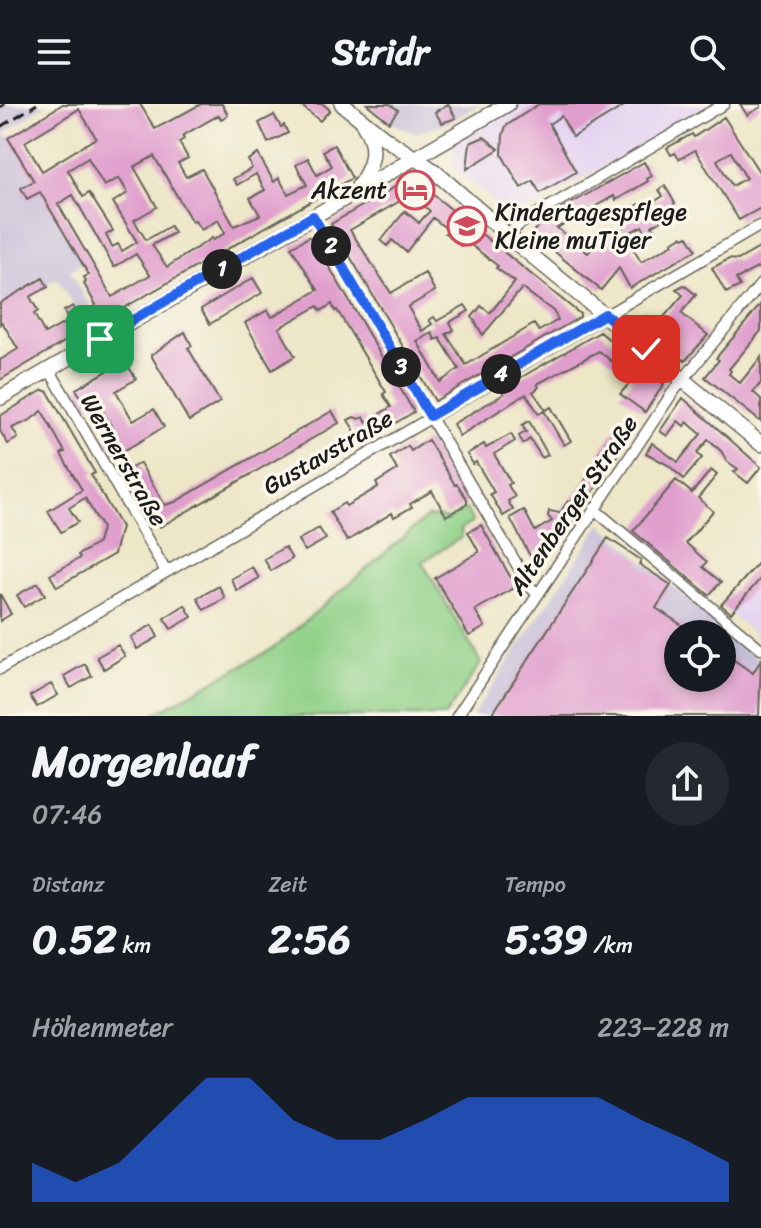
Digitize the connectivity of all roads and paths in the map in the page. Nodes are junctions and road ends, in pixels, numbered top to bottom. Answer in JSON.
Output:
{"nodes":[{"id":1,"x":342,"y":104,"type":"edge"},
{"id":2,"x":508,"y":104,"type":"edge"},
{"id":3,"x":724,"y":104,"type":"edge"},
{"id":4,"x":356,"y":116,"type":"junction"},
{"id":5,"x":413,"y":158,"type":"junction"},
{"id":6,"x":352,"y":193,"type":"junction"},
{"id":7,"x":313,"y":216,"type":"junction"},
{"id":8,"x":761,"y":225,"type":"edge"},
{"id":9,"x":508,"y":234,"type":"junction"},
{"id":10,"x":761,"y":284,"type":"edge"},
{"id":11,"x":605,"y":314,"type":"junction"},
{"id":12,"x":49,"y":369,"type":"junction"},
{"id":13,"x":683,"y":379,"type":"junction"},
{"id":14,"x":0,"y":398,"type":"edge"},
{"id":15,"x":430,"y":416,"type":"junction"},
{"id":16,"x":761,"y":444,"type":"edge"},
{"id":17,"x":594,"y":509,"type":"junction"},
{"id":18,"x":165,"y":570,"type":"junction"},
{"id":19,"x":538,"y":594,"type":"junction"},
{"id":20,"x":761,"y":649,"type":"edge"},
{"id":21,"x":0,"y":669,"type":"edge"},
{"id":22,"x":457,"y":716,"type":"edge"}],
"edges":[{"from":1,"to":4,"type":"main road"},
{"from":2,"to":5,"type":"main road"},
{"from":3,"to":9,"type":"street"},
{"from":4,"to":5,"type":"main road"},
{"from":4,"to":6,"type":"main road"},
{"from":5,"to":6,"type":"main road"},
{"from":5,"to":9,"type":"main road"},
{"from":6,"to":7,"type":"main road"},
{"from":7,"to":12,"type":"main road"},
{"from":7,"to":15,"type":"street"},
{"from":8,"to":11,"type":"street","name":"Gustavstraße"},
{"from":9,"to":11,"type":"main road"},
{"from":10,"to":13,"type":"street","name":"Altenberger Straße"},
{"from":11,"to":13,"type":"main road"},
{"from":11,"to":15,"type":"street","name":"Gustavstraße"},
{"from":12,"to":14,"type":"main road"},
{"from":12,"to":18,"type":"street","name":"Wernerstraße"},
{"from":13,"to":16,"type":"main road"},
{"from":13,"to":17,"type":"street","name":"Altenberger Straße"},
{"from":15,"to":18,"type":"street","name":"Gustavstraße"},
{"from":15,"to":19,"type":"street"},
{"from":17,"to":19,"type":"street","name":"Altenberger Straße"},
{"from":17,"to":20,"type":"street"},
{"from":18,"to":21,"type":"street","name":"Gustavstraße"},
{"from":19,"to":22,"type":"street","name":"Altenberger Straße"}]}
